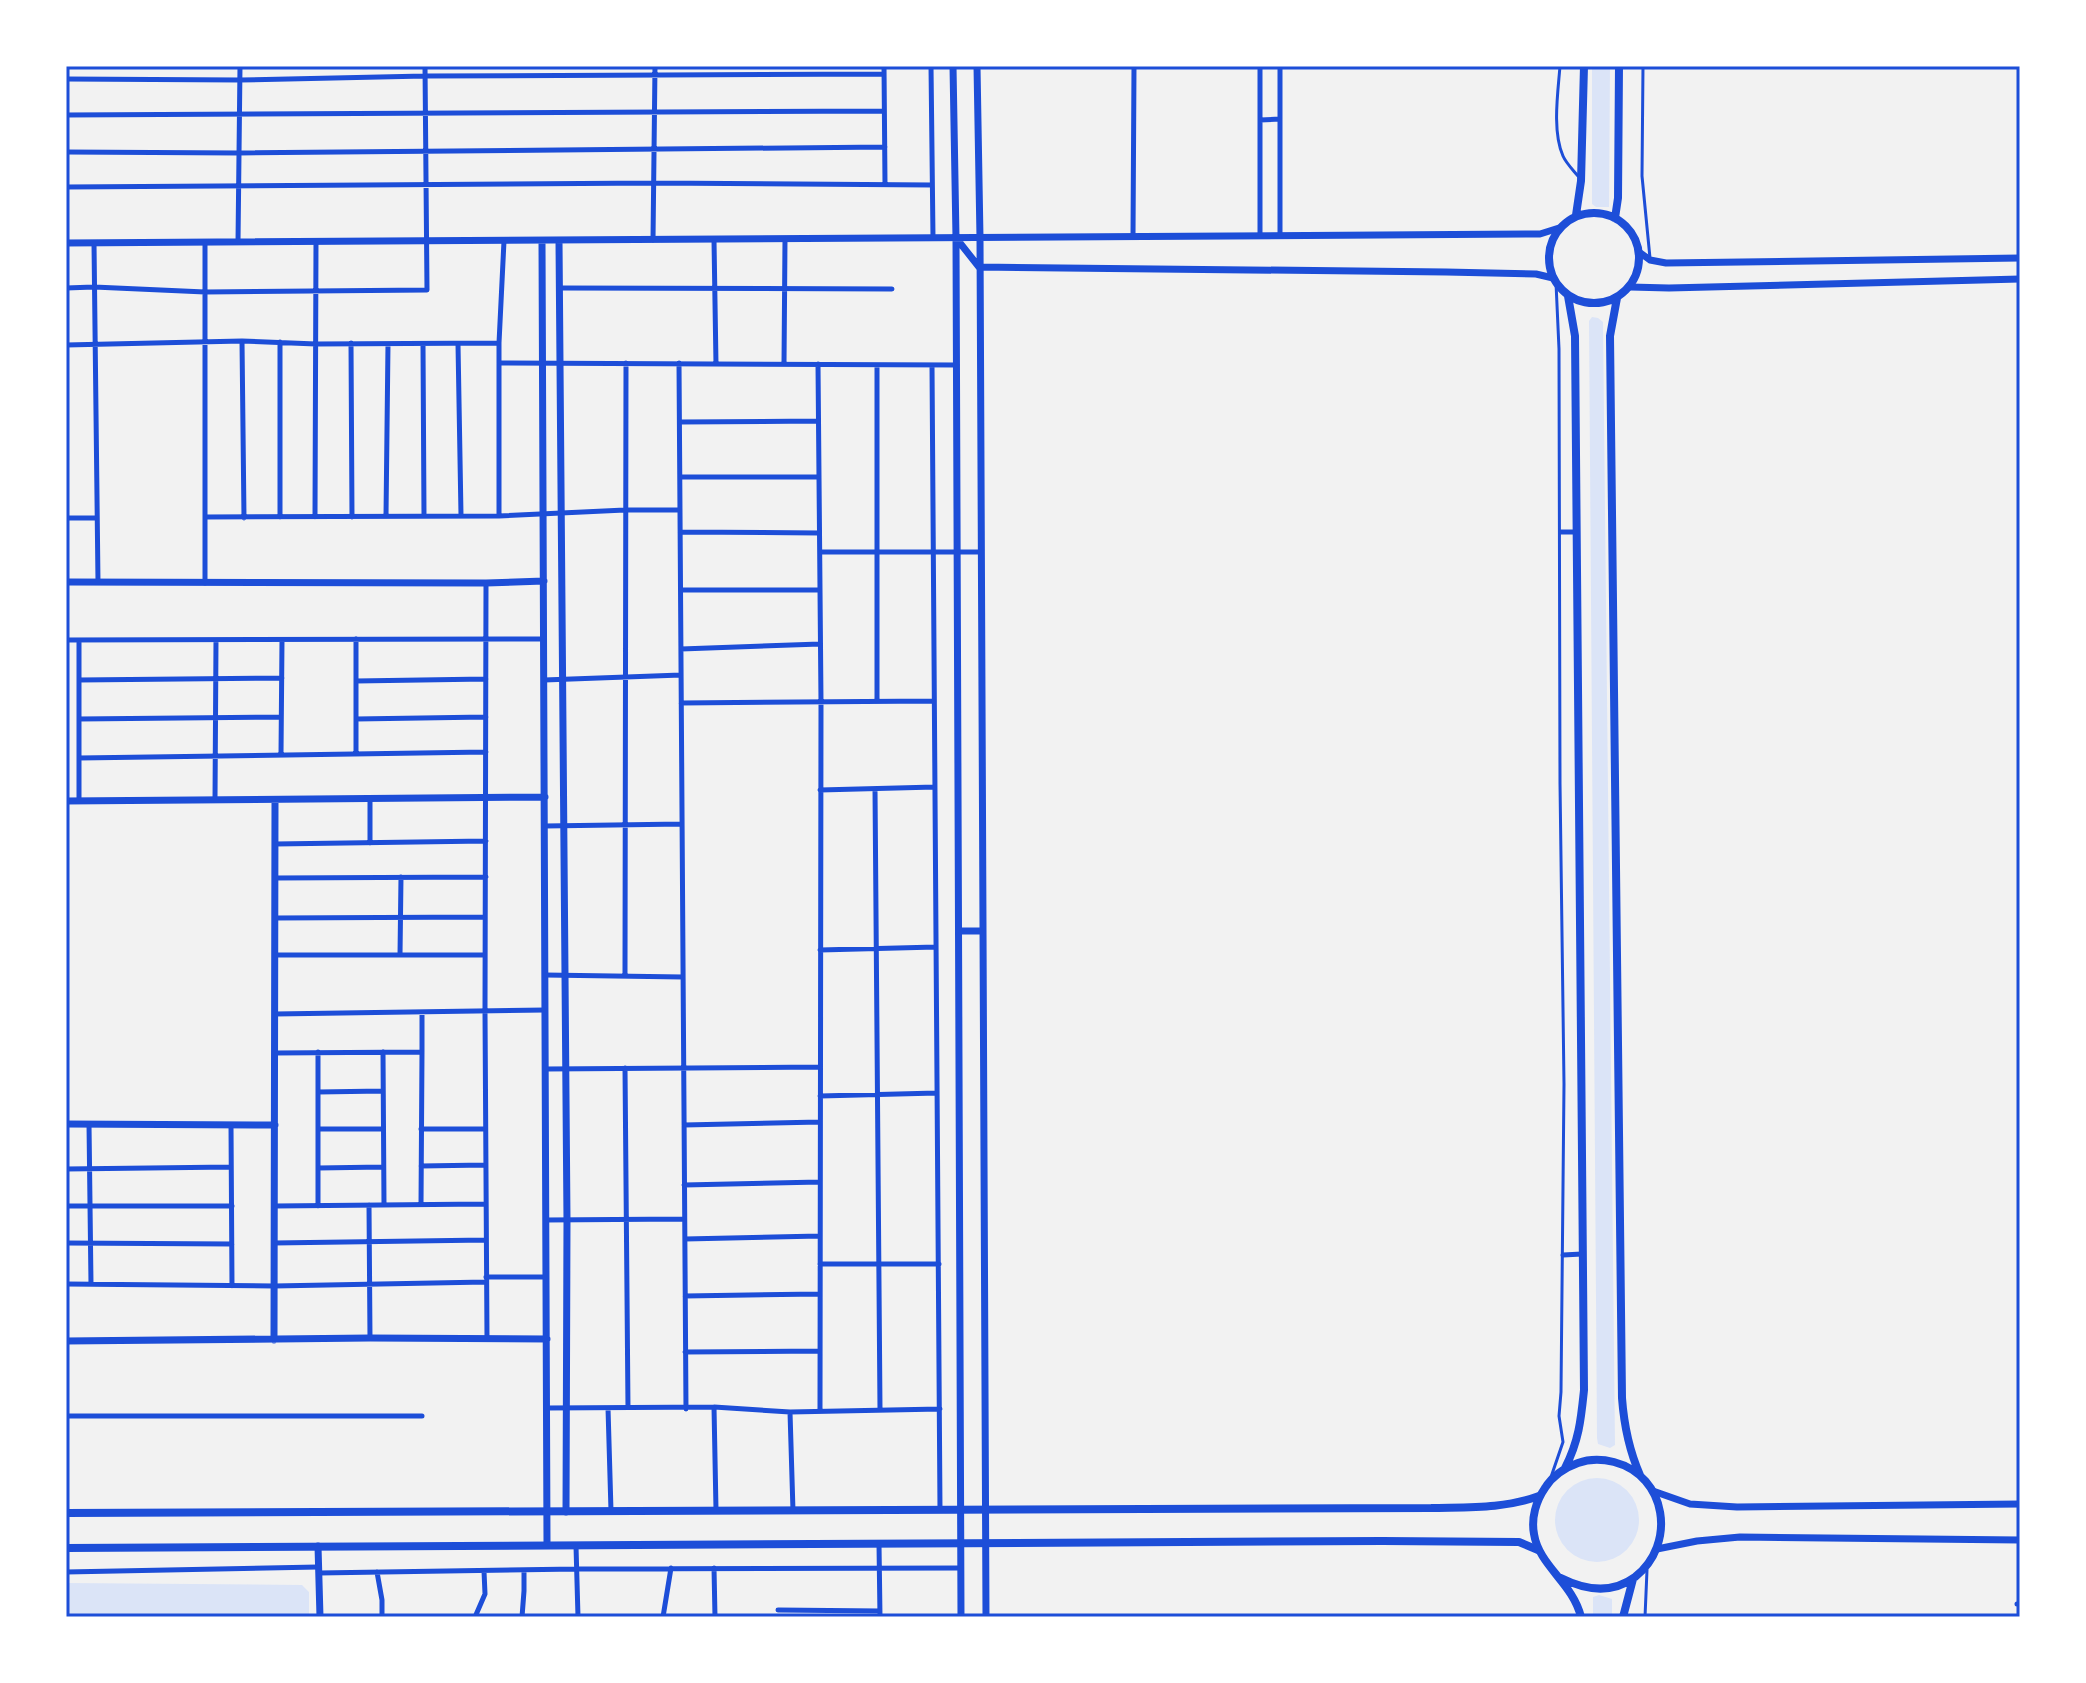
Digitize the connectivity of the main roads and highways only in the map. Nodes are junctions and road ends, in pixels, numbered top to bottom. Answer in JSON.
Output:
{"nodes":[{"id":1,"x":1584,"y":66,"type":"edge"},
{"id":2,"x":1619,"y":66,"type":"edge"},
{"id":3,"x":1576,"y":215,"type":"junction"},
{"id":4,"x":1615,"y":218,"type":"junction"},
{"id":5,"x":1568,"y":296,"type":"junction"},
{"id":6,"x":1617,"y":298,"type":"junction"},
{"id":7,"x":1565,"y":1468,"type":"junction"},
{"id":8,"x":1640,"y":1475,"type":"junction"},
{"id":9,"x":1539,"y":1496,"type":"junction"},
{"id":10,"x":66,"y":1513,"type":"edge"},
{"id":11,"x":66,"y":1548,"type":"edge"},
{"id":12,"x":1538,"y":1550,"type":"junction"},
{"id":13,"x":1561,"y":1578,"type":"junction"},
{"id":14,"x":1633,"y":1579,"type":"junction"},
{"id":15,"x":1581,"y":1617,"type":"edge"},
{"id":16,"x":1623,"y":1617,"type":"edge"}],
"edges":[{"from":1,"to":3,"type":"main road"},
{"from":2,"to":4,"type":"main road"},
{"from":3,"to":4,"type":"main road"},
{"from":3,"to":5,"type":"main road"},
{"from":4,"to":6,"type":"main road"},
{"from":5,"to":6,"type":"main road"},
{"from":5,"to":7,"type":"main road"},
{"from":6,"to":8,"type":"main road"},
{"from":7,"to":8,"type":"main road"},
{"from":7,"to":9,"type":"main road"},
{"from":8,"to":14,"type":"main road"},
{"from":9,"to":10,"type":"main road"},
{"from":9,"to":12,"type":"main road"},
{"from":11,"to":12,"type":"main road"},
{"from":12,"to":13,"type":"main road"},
{"from":13,"to":14,"type":"main road"},
{"from":13,"to":15,"type":"main road"},
{"from":14,"to":16,"type":"main road"}]}
